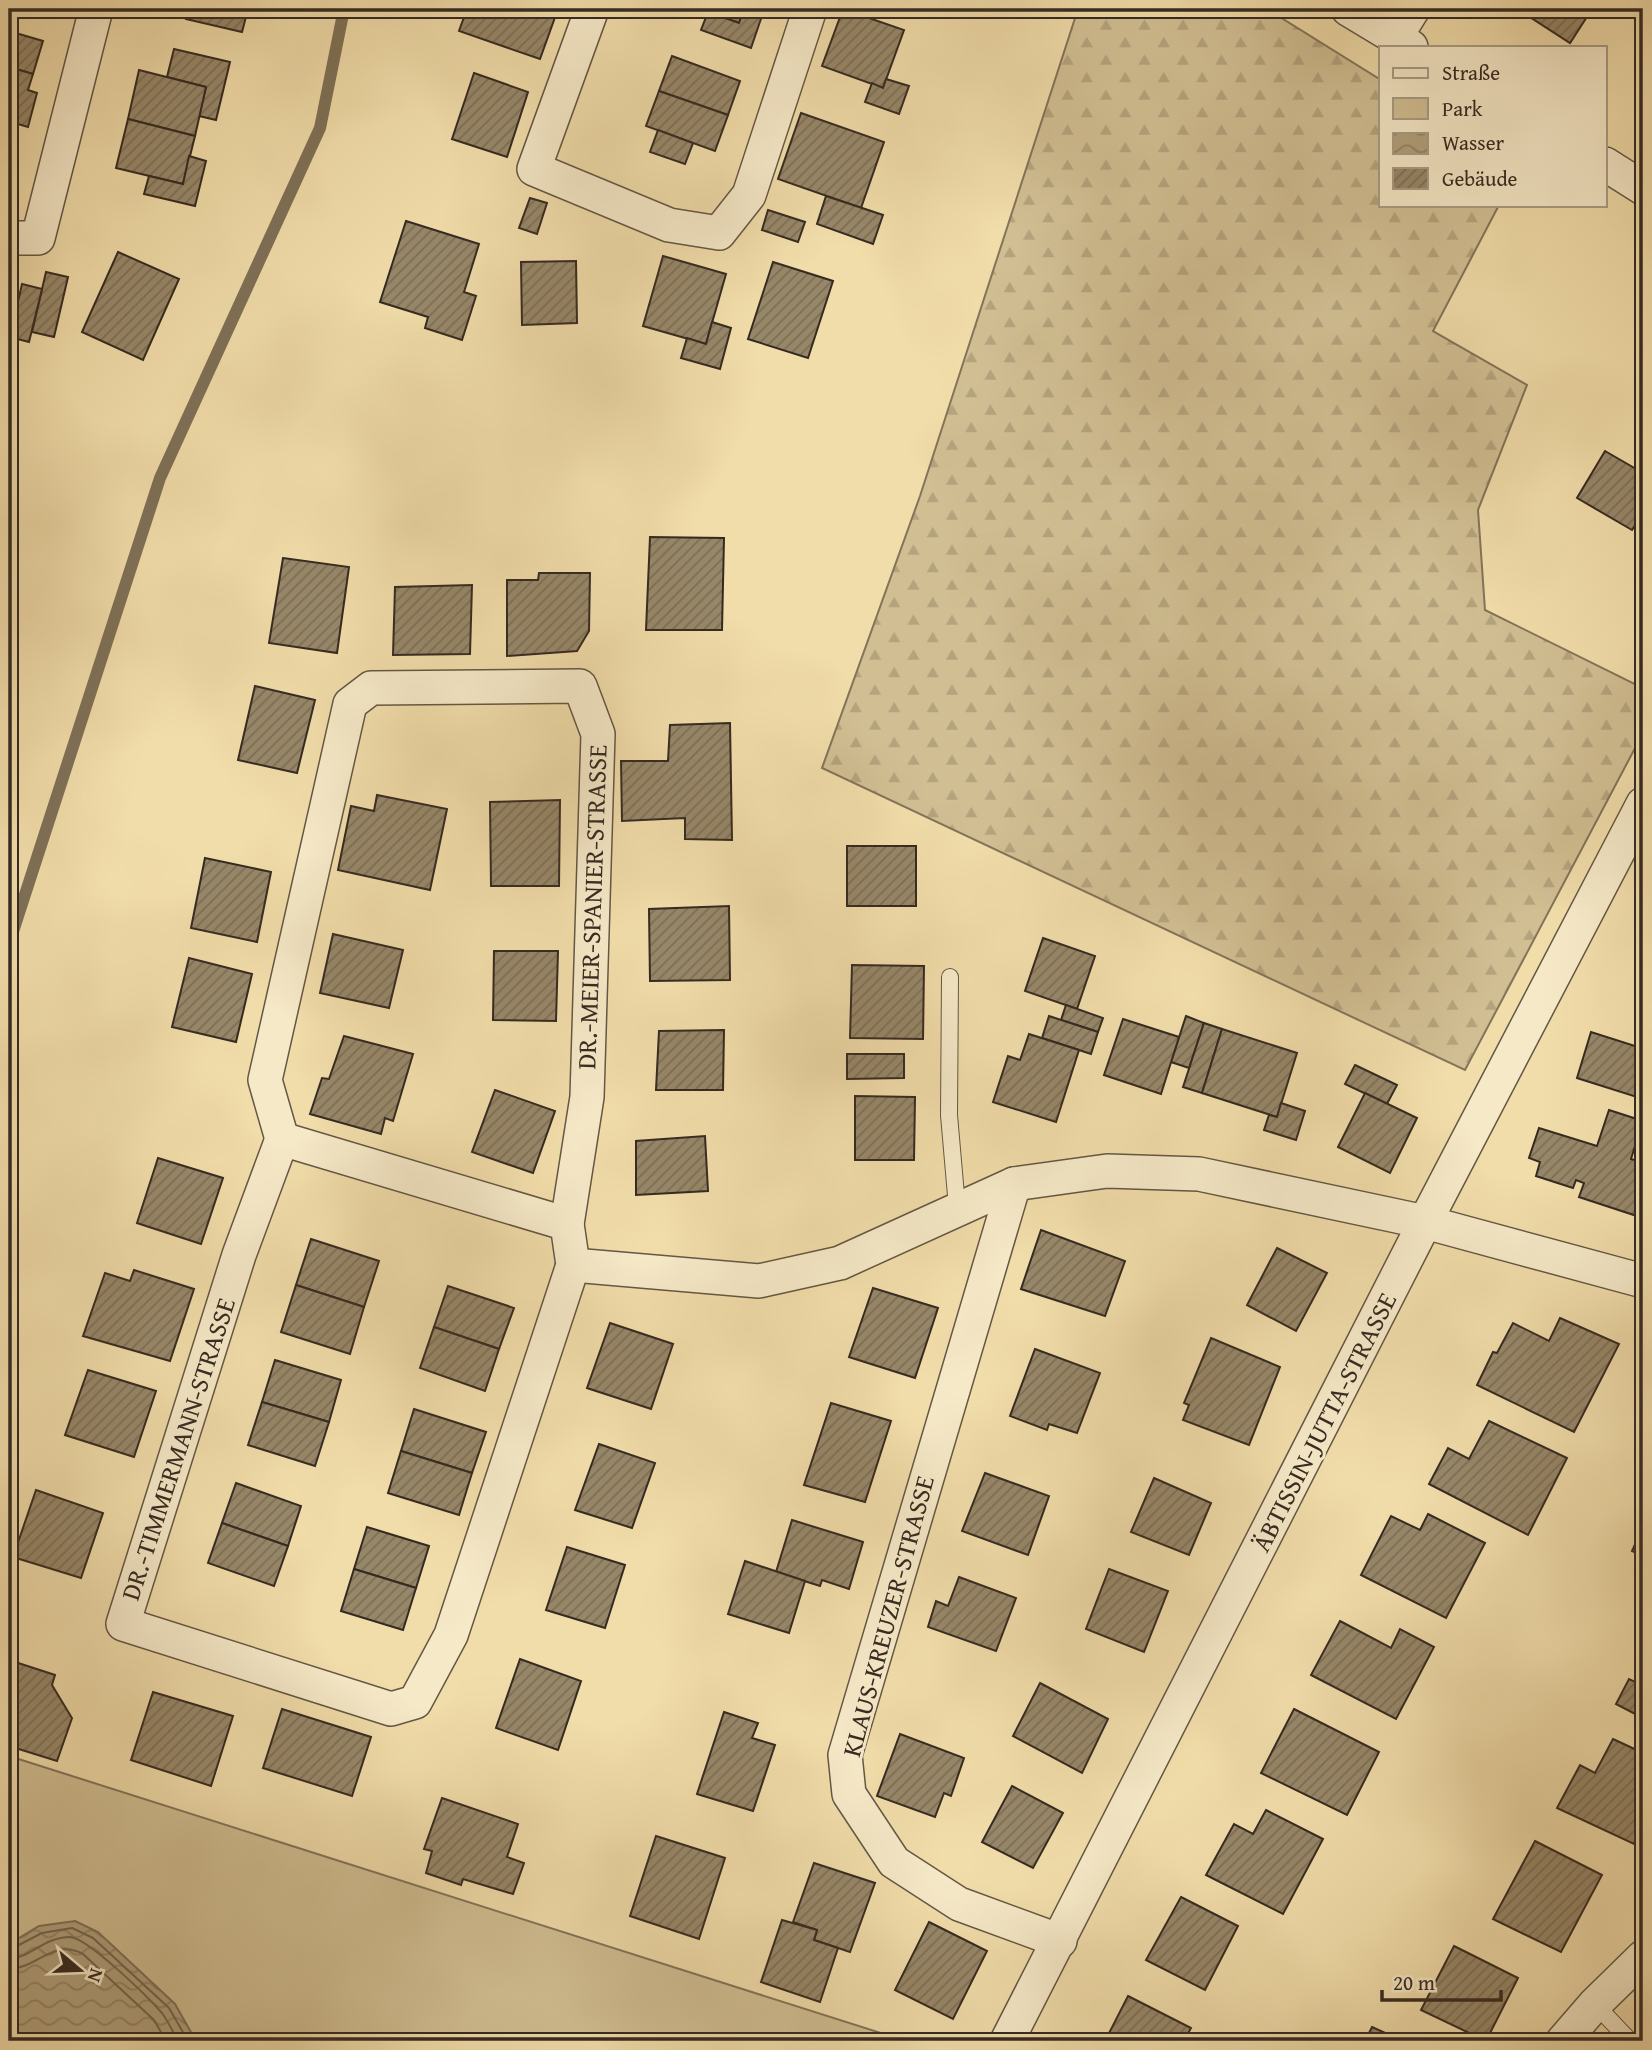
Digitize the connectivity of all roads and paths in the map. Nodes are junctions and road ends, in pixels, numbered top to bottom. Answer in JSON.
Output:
{"nodes":[{"id":1,"x":96,"y":9,"type":"edge"},
{"id":2,"x":592,"y":9,"type":"edge"},
{"id":3,"x":810,"y":9,"type":"edge"},
{"id":4,"x":1348,"y":9,"type":"edge"},
{"id":5,"x":1413,"y":9,"type":"edge"},
{"id":6,"x":1403,"y":42,"type":"edge"},
{"id":7,"x":1606,"y":165,"type":"edge"},
{"id":8,"x":1643,"y":188,"type":"edge"},
{"id":9,"x":9,"y":238,"type":"edge"},
{"id":10,"x":1643,"y":804,"type":"edge"},
{"id":11,"x":950,"y":977,"type":"dead end"},
{"id":12,"x":282,"y":1139,"type":"junction"},
{"id":13,"x":1014,"y":1184,"type":"junction"},
{"id":14,"x":957,"y":1207,"type":"junction"},
{"id":15,"x":1425,"y":1223,"type":"junction"},
{"id":16,"x":567,"y":1224,"type":"junction"},
{"id":17,"x":573,"y":1265,"type":"junction"},
{"id":18,"x":1643,"y":1281,"type":"edge"},
{"id":19,"x":1060,"y":1941,"type":"junction"},
{"id":20,"x":1643,"y":1957,"type":"edge"},
{"id":21,"x":1595,"y":2004,"type":"junction"},
{"id":22,"x":1007,"y":2041,"type":"edge"},
{"id":23,"x":1563,"y":2041,"type":"edge"},
{"id":24,"x":1630,"y":2041,"type":"edge"}],
"edges":[{"from":1,"to":9,"type":"street"},
{"from":2,"to":3,"type":"street"},
{"from":4,"to":6,"type":"street"},
{"from":5,"to":6,"type":"street"},
{"from":7,"to":8,"type":"street"},
{"from":10,"to":15,"type":"street","name":"ÄBTISSIN-JUTTA-STRASSE"},
{"from":11,"to":14,"type":"lane"},
{"from":12,"to":16,"type":"street"},
{"from":12,"to":16,"type":"street","name":"DR.-MEIER-SPANIER-STRASSE"},
{"from":12,"to":17,"type":"street","name":"DR.-TIMMERMANN-STRASSE"},
{"from":13,"to":14,"type":"street"},
{"from":13,"to":15,"type":"street"},
{"from":13,"to":19,"type":"street","name":"KLAUS-KREUZER-STRASSE"},
{"from":14,"to":17,"type":"street"},
{"from":15,"to":18,"type":"street"},
{"from":15,"to":19,"type":"street","name":"ÄBTISSIN-JUTTA-STRASSE"},
{"from":16,"to":17,"type":"street"},
{"from":19,"to":22,"type":"street","name":"ÄBTISSIN-JUTTA-STRASSE"},
{"from":20,"to":21,"type":"street"},
{"from":21,"to":23,"type":"street"},
{"from":21,"to":24,"type":"lane"}]}
